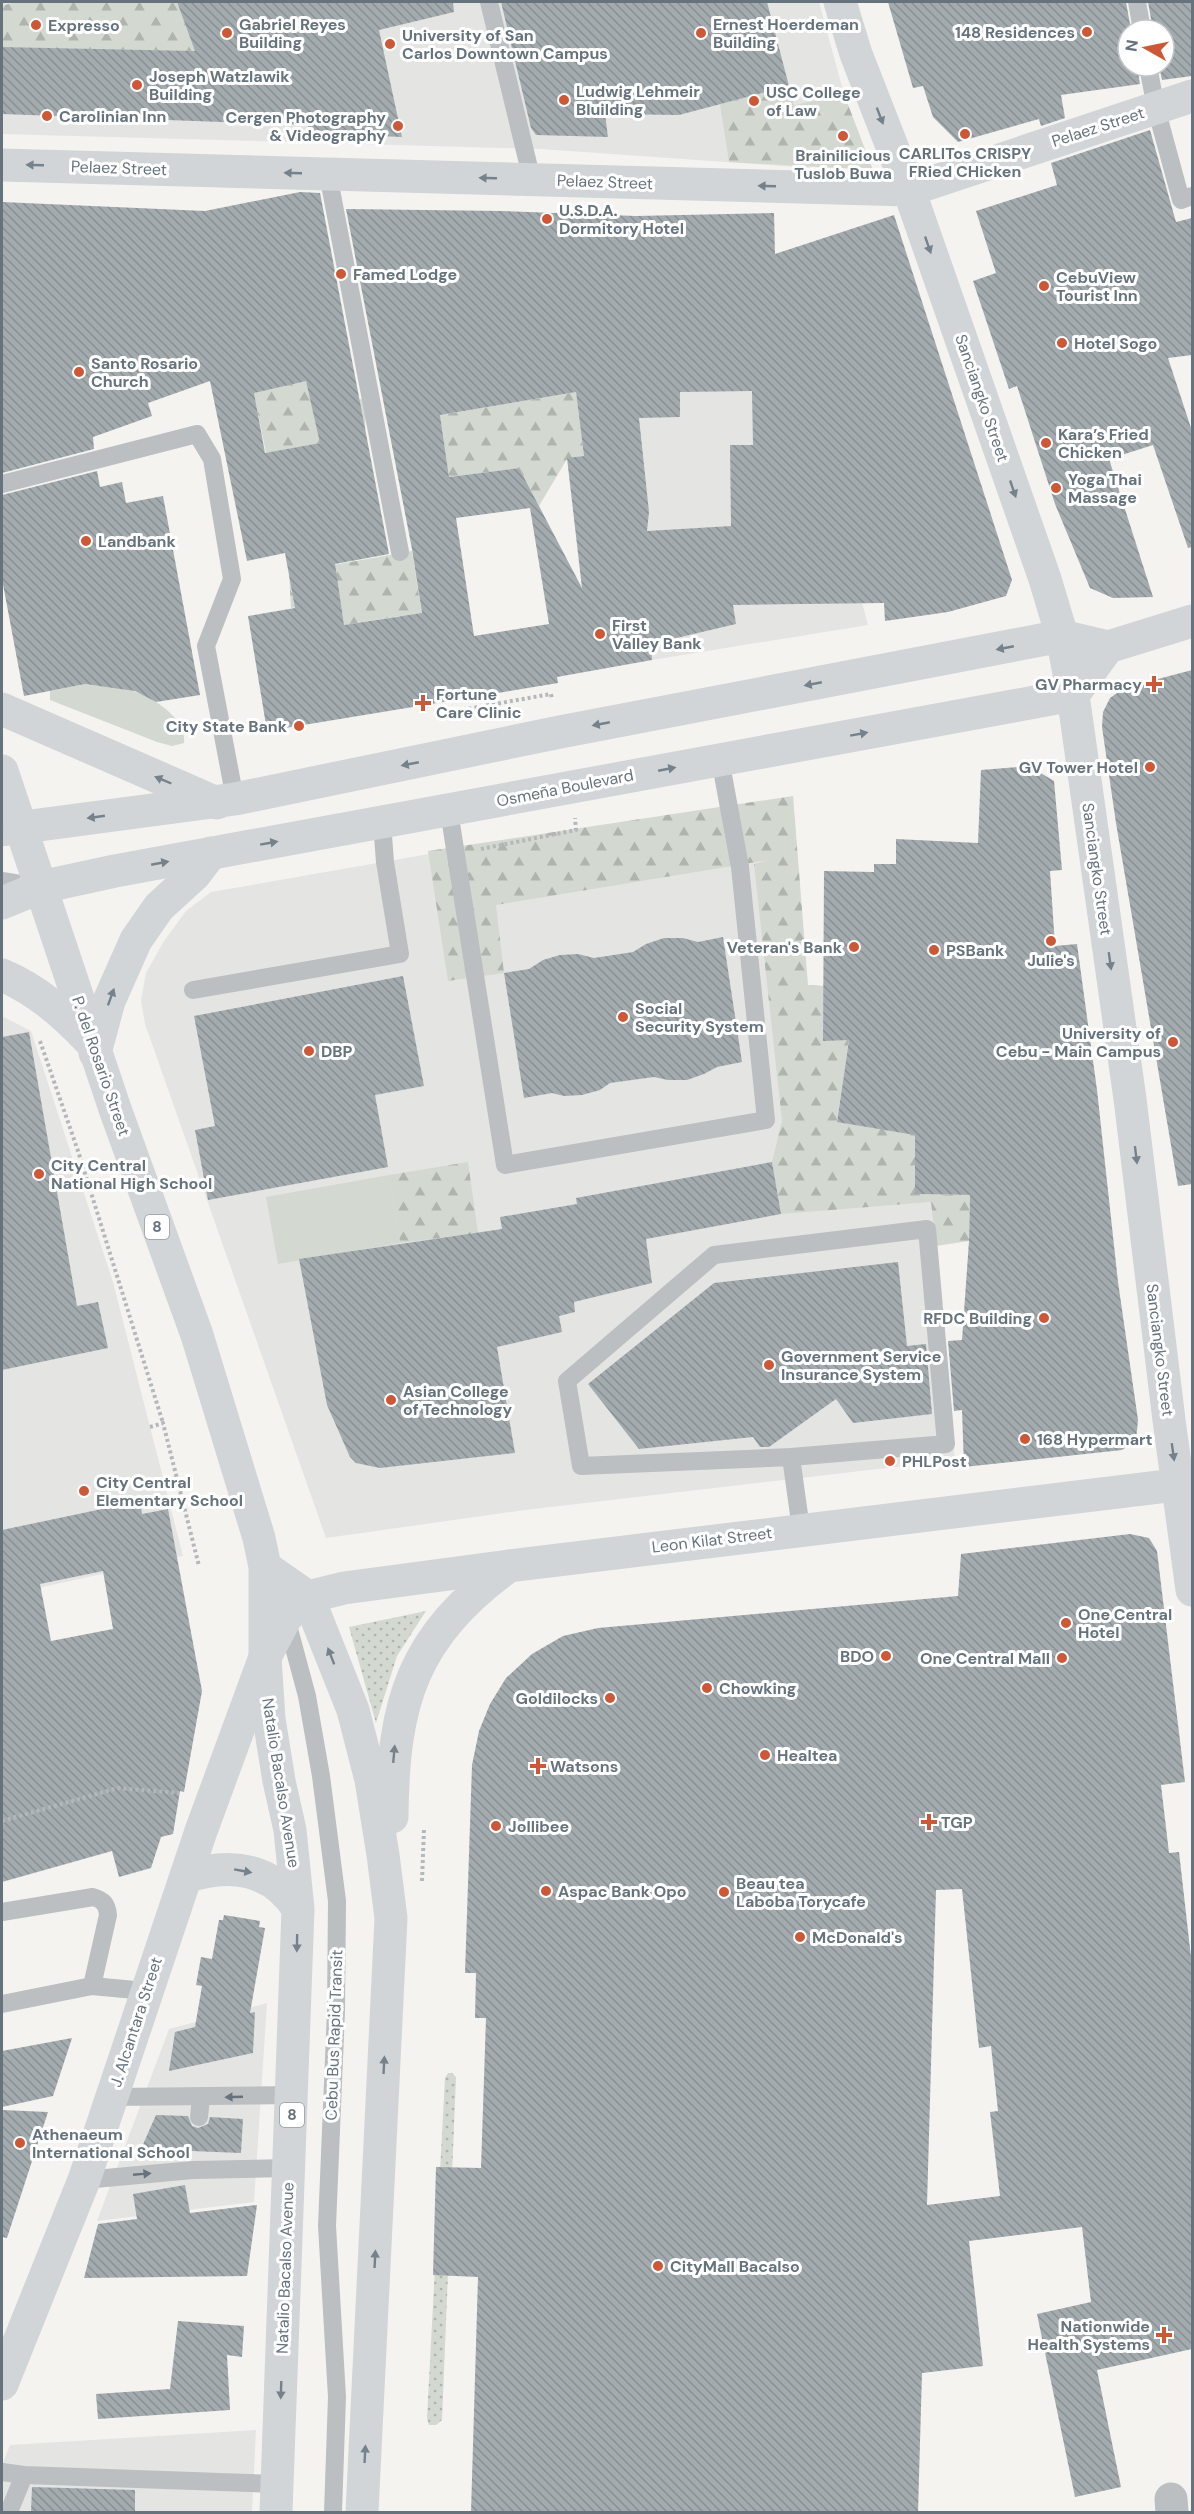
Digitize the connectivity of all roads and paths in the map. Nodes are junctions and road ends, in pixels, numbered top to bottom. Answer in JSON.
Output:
{"nodes":[{"id":1,"x":489,"y":2,"type":"edge"},
{"id":2,"x":840,"y":2,"type":"edge"},
{"id":3,"x":1137,"y":2,"type":"edge"},
{"id":4,"x":1140,"y":18,"type":"edge"},
{"id":5,"x":1150,"y":78,"type":"edge"},
{"id":6,"x":1192,"y":96,"type":"edge"},
{"id":7,"x":1156,"y":108,"type":"junction"},
{"id":8,"x":2,"y":165,"type":"edge"},
{"id":9,"x":328,"y":174,"type":"junction"},
{"id":10,"x":532,"y":180,"type":"junction"},
{"id":11,"x":909,"y":190,"type":"junction"},
{"id":12,"x":1192,"y":196,"type":"edge"},
{"id":13,"x":2,"y":484,"type":"edge"},
{"id":14,"x":400,"y":552,"type":"dead end"},
{"id":15,"x":1192,"y":621,"type":"edge"},
{"id":16,"x":1062,"y":636,"type":"junction"},
{"id":17,"x":1108,"y":647,"type":"junction"},
{"id":18,"x":551,"y":694,"type":"dead end"},
{"id":19,"x":1073,"y":696,"type":"junction"},
{"id":20,"x":2,"y":709,"type":"edge"},
{"id":21,"x":440,"y":714,"type":"dead end"},
{"id":22,"x":720,"y":759,"type":"junction"},
{"id":23,"x":2,"y":771,"type":"edge"},
{"id":24,"x":226,"y":801,"type":"junction"},
{"id":25,"x":449,"y":811,"type":"junction"},
{"id":26,"x":382,"y":823,"type":"junction"},
{"id":27,"x":11,"y":829,"type":"edge"},
{"id":28,"x":576,"y":830,"type":"dead end"},
{"id":29,"x":477,"y":850,"type":"dead end"},
{"id":30,"x":212,"y":853,"type":"junction"},
{"id":31,"x":2,"y":881,"type":"edge"},
{"id":32,"x":41,"y":887,"type":"junction"},
{"id":33,"x":2,"y":903,"type":"edge"},
{"id":34,"x":2,"y":975,"type":"edge"},
{"id":35,"x":193,"y":990,"type":"dead end"},
{"id":36,"x":39,"y":1038,"type":"dead end"},
{"id":37,"x":94,"y":1048,"type":"junction"},
{"id":38,"x":163,"y":1423,"type":"junction"},
{"id":39,"x":150,"y":1426,"type":"dead end"},
{"id":40,"x":792,"y":1457,"type":"junction"},
{"id":41,"x":1185,"y":1484,"type":"edge"},
{"id":42,"x":801,"y":1529,"type":"junction"},
{"id":43,"x":199,"y":1566,"type":"dead end"},
{"id":44,"x":509,"y":1566,"type":"junction"},
{"id":45,"x":265,"y":1567,"type":"junction"},
{"id":46,"x":1192,"y":1590,"type":"edge"},
{"id":47,"x":297,"y":1607,"type":"junction"},
{"id":48,"x":265,"y":1657,"type":"junction"},
{"id":49,"x":188,"y":1794,"type":"dead end"},
{"id":50,"x":2,"y":1821,"type":"edge"},
{"id":51,"x":186,"y":1877,"type":"junction"},
{"id":52,"x":298,"y":1909,"type":"junction"},
{"id":53,"x":2,"y":1912,"type":"edge"},
{"id":54,"x":391,"y":1918,"type":"junction"},
{"id":55,"x":92,"y":1986,"type":"junction"},
{"id":56,"x":146,"y":1990,"type":"junction"},
{"id":57,"x":2,"y":2004,"type":"edge"},
{"id":58,"x":292,"y":2095,"type":"junction"},
{"id":59,"x":112,"y":2097,"type":"junction"},
{"id":60,"x":201,"y":2098,"type":"junction"},
{"id":61,"x":199,"y":2116,"type":"dead end"},
{"id":62,"x":289,"y":2168,"type":"junction"},
{"id":63,"x":84,"y":2180,"type":"junction"},
{"id":64,"x":2,"y":2384,"type":"edge"},
{"id":65,"x":2,"y":2472,"type":"edge"},
{"id":66,"x":24,"y":2475,"type":"junction"},
{"id":67,"x":277,"y":2498,"type":"edge"},
{"id":68,"x":9,"y":2512,"type":"edge"},
{"id":69,"x":333,"y":2512,"type":"edge"},
{"id":70,"x":362,"y":2512,"type":"edge"}],
"edges":[{"from":1,"to":10,"type":"lane"},
{"from":2,"to":11,"type":"main road","name":"Sanciangko Street","one_way":true},
{"from":3,"to":4,"type":"lane"},
{"from":5,"to":7,"type":"lane"},
{"from":6,"to":7,"type":"main road","name":"Pelaez Street"},
{"from":7,"to":11,"type":"main road","name":"Pelaez Street"},
{"from":7,"to":12,"type":"lane"},
{"from":9,"to":8,"type":"main road","name":"Pelaez Street","one_way":true},
{"from":10,"to":9,"type":"main road","name":"Pelaez Street","one_way":true},
{"from":9,"to":14,"type":"lane"},
{"from":11,"to":10,"type":"main road","name":"Pelaez Street","one_way":true},
{"from":11,"to":16,"type":"main road","name":"Sanciangko Street","one_way":true},
{"from":13,"to":24,"type":"lane"},
{"from":15,"to":17,"type":"main road"},
{"from":16,"to":17,"type":"main road"},
{"from":16,"to":19,"type":"main road","name":"Sanciangko Street"},
{"from":16,"to":24,"type":"main road","one_way":true},
{"from":17,"to":19,"type":"main road"},
{"from":18,"to":21,"type":"path"},
{"from":22,"to":19,"type":"main road","name":"Osmeña Boulevard","one_way":true},
{"from":19,"to":41,"type":"main road","name":"Sanciangko Street","one_way":true},
{"from":24,"to":20,"type":"main road","one_way":true},
{"from":25,"to":22,"type":"main road","name":"Osmeña Boulevard","one_way":true},
{"from":22,"to":25,"type":"lane"},
{"from":23,"to":27,"type":"main road","name":"P. del Rosario Street","number":"8"},
{"from":24,"to":27,"type":"main road","one_way":true},
{"from":25,"to":26,"type":"main road","name":"Osmeña Boulevard"},
{"from":30,"to":26,"type":"main road","name":"Osmeña Boulevard","one_way":true},
{"from":26,"to":35,"type":"lane"},
{"from":27,"to":32,"type":"main road","name":"P. del Rosario Street","number":"8"},
{"from":28,"to":29,"type":"path"},
{"from":32,"to":30,"type":"main road","name":"Osmeña Boulevard","one_way":true},
{"from":37,"to":30,"type":"main road","one_way":true},
{"from":31,"to":32,"type":"lane"},
{"from":32,"to":33,"type":"main road","name":"Osmeña Boulevard"},
{"from":32,"to":37,"type":"main road","name":"P. del Rosario Street","number":"8"},
{"from":34,"to":37,"type":"main road"},
{"from":36,"to":38,"type":"path"},
{"from":37,"to":45,"type":"main road","name":"P. del Rosario Street","number":"8"},
{"from":38,"to":39,"type":"path"},
{"from":38,"to":43,"type":"path"},
{"from":40,"to":40,"type":"lane"},
{"from":40,"to":42,"type":"lane"},
{"from":41,"to":42,"type":"main road","name":"Leon Kilat Street"},
{"from":41,"to":46,"type":"main road","name":"Sanciangko Street"},
{"from":42,"to":44,"type":"main road","name":"Leon Kilat Street"},
{"from":44,"to":47,"type":"main road","name":"Leon Kilat Street"},
{"from":54,"to":44,"type":"main road","one_way":true},
{"from":45,"to":47,"type":"main road"},
{"from":45,"to":48,"type":"main road","name":"Natalio Bacalso Avenue","number":"8"},
{"from":47,"to":48,"type":"main road"},
{"from":54,"to":47,"type":"main road","one_way":true},
{"from":47,"to":69,"type":"lane","name":"Cebu Bus Rapid Transit"},
{"from":48,"to":51,"type":"main road","name":"J. Alcantara Street"},
{"from":48,"to":52,"type":"main road","name":"Natalio Bacalso Avenue","number":"8"},
{"from":49,"to":50,"type":"path"},
{"from":51,"to":52,"type":"main road","one_way":true},
{"from":51,"to":56,"type":"main road","name":"J. Alcantara Street"},
{"from":52,"to":58,"type":"main road","name":"Natalio Bacalso Avenue","number":"8","one_way":true},
{"from":53,"to":55,"type":"lane"},
{"from":70,"to":54,"type":"main road","one_way":true},
{"from":55,"to":56,"type":"lane"},
{"from":55,"to":57,"type":"lane"},
{"from":56,"to":59,"type":"main road","name":"J. Alcantara Street"},
{"from":58,"to":60,"type":"lane","one_way":true},
{"from":58,"to":62,"type":"main road","name":"Natalio Bacalso Avenue","number":"8"},
{"from":59,"to":60,"type":"lane"},
{"from":59,"to":63,"type":"main road","name":"J. Alcantara Street"},
{"from":60,"to":61,"type":"lane"},
{"from":63,"to":62,"type":"lane","one_way":true},
{"from":62,"to":67,"type":"main road","name":"Natalio Bacalso Avenue","number":"8","one_way":true},
{"from":63,"to":64,"type":"main road","name":"J. Alcantara Street"},
{"from":65,"to":66,"type":"lane"},
{"from":66,"to":67,"type":"lane"},
{"from":66,"to":68,"type":"lane"}]}
